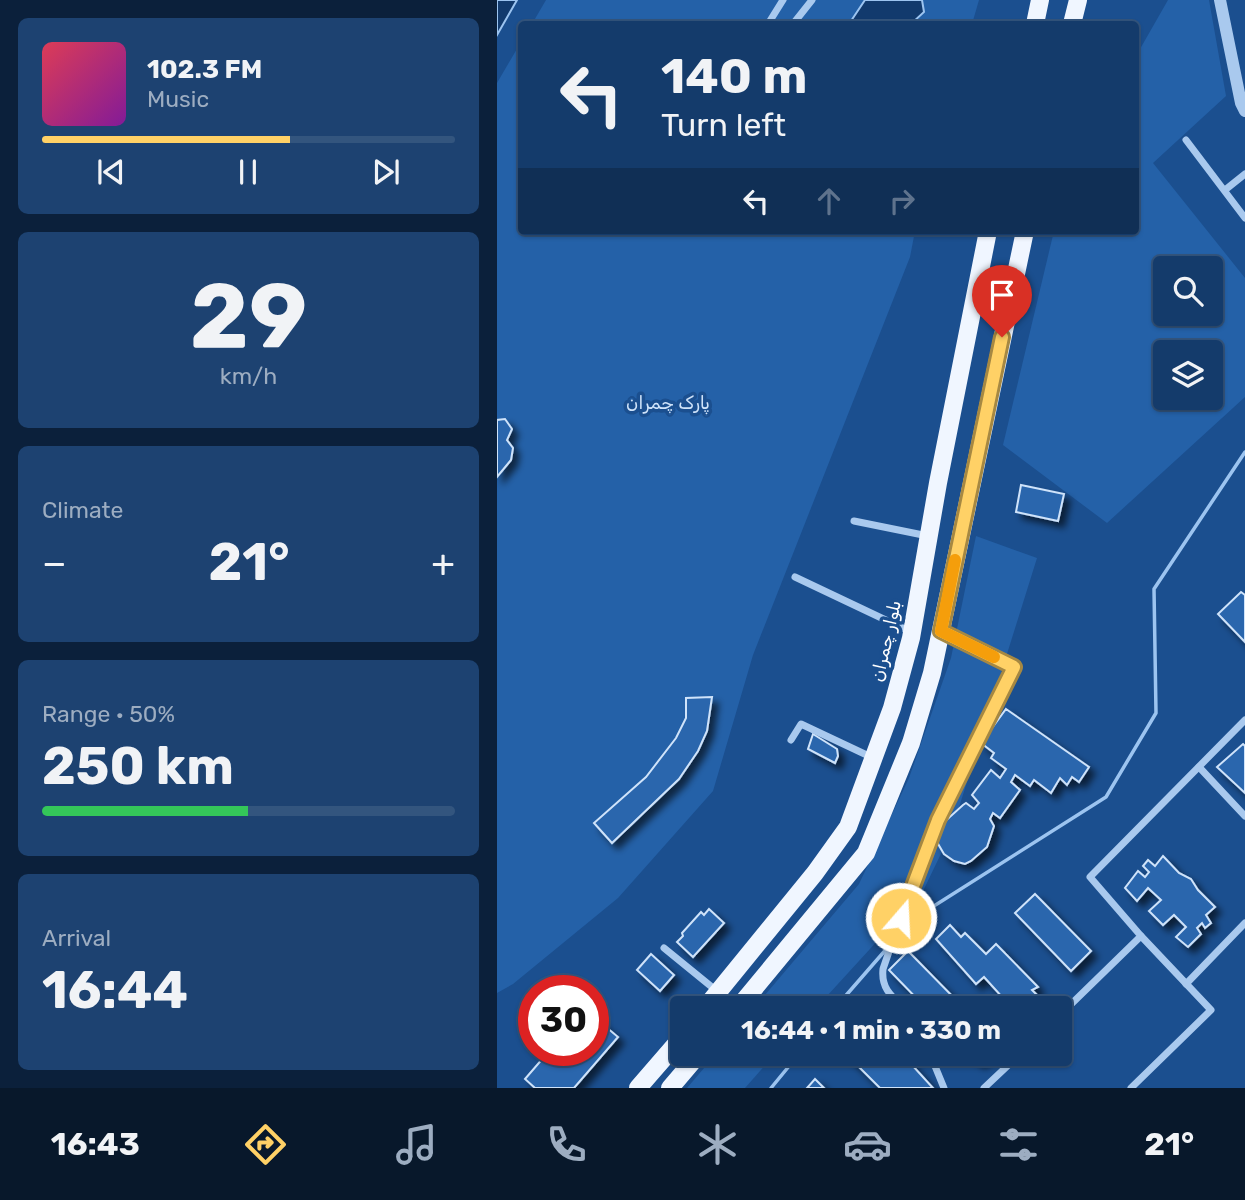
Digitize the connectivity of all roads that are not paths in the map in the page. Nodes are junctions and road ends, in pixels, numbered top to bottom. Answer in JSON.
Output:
{"nodes":[{"id":1,"x":783,"y":0,"type":"edge"},
{"id":2,"x":812,"y":0,"type":"edge"},
{"id":3,"x":1040,"y":0,"type":"edge"},
{"id":4,"x":1078,"y":0,"type":"edge"},
{"id":5,"x":1220,"y":0,"type":"edge"},
{"id":6,"x":770,"y":21,"type":"edge"},
{"id":7,"x":795,"y":21,"type":"edge"},
{"id":8,"x":1036,"y":21,"type":"edge"},
{"id":9,"x":1073,"y":21,"type":"edge"},
{"id":10,"x":1245,"y":111,"type":"edge"},
{"id":11,"x":1186,"y":140,"type":"dead end"},
{"id":12,"x":1245,"y":174,"type":"edge"},
{"id":13,"x":1225,"y":190,"type":"junction"},
{"id":14,"x":1245,"y":218,"type":"edge"},
{"id":15,"x":987,"y":235,"type":"edge"},
{"id":16,"x":1024,"y":235,"type":"edge"},
{"id":17,"x":854,"y":521,"type":"dead end"},
{"id":18,"x":928,"y":537,"type":"junction"},
{"id":19,"x":795,"y":577,"type":"dead end"},
{"id":20,"x":941,"y":631,"type":"junction"},
{"id":21,"x":912,"y":632,"type":"junction"},
{"id":22,"x":1245,"y":720,"type":"edge"},
{"id":23,"x":791,"y":740,"type":"dead end"},
{"id":24,"x":873,"y":758,"type":"junction"},
{"id":25,"x":1199,"y":767,"type":"junction"},
{"id":26,"x":1245,"y":816,"type":"edge"},
{"id":27,"x":1245,"y":923,"type":"edge"},
{"id":28,"x":1141,"y":936,"type":"junction"},
{"id":29,"x":664,"y":948,"type":"dead end"},
{"id":30,"x":1186,"y":984,"type":"junction"},
{"id":31,"x":718,"y":992,"type":"junction"},
{"id":32,"x":715,"y":996,"type":"edge"},
{"id":33,"x":748,"y":996,"type":"edge"},
{"id":34,"x":891,"y":996,"type":"edge"},
{"id":35,"x":1072,"y":1003,"type":"edge"},
{"id":36,"x":670,"y":1051,"type":"edge"},
{"id":37,"x":689,"y":1066,"type":"edge"},
{"id":38,"x":935,"y":1066,"type":"edge"},
{"id":39,"x":1007,"y":1066,"type":"edge"},
{"id":40,"x":1137,"y":1086,"type":"edge"},
{"id":41,"x":638,"y":1088,"type":"edge"},
{"id":42,"x":670,"y":1088,"type":"edge"},
{"id":43,"x":944,"y":1088,"type":"edge"},
{"id":44,"x":984,"y":1088,"type":"edge"}],
"edges":[{"from":1,"to":6,"type":"street"},
{"from":2,"to":7,"type":"street"},
{"from":3,"to":8,"type":"main road"},
{"from":4,"to":9,"type":"main road"},
{"from":5,"to":10,"type":"street"},
{"from":11,"to":13,"type":"street"},
{"from":12,"to":13,"type":"street"},
{"from":13,"to":14,"type":"street"},
{"from":15,"to":18,"type":"main road","name":"بلوار چمران"},
{"from":16,"to":20,"type":"main road"},
{"from":17,"to":18,"type":"street"},
{"from":18,"to":21,"type":"main road","name":"بلوار چمران"},
{"from":19,"to":21,"type":"street"},
{"from":20,"to":33,"type":"main road"},
{"from":20,"to":34,"type":"street"},
{"from":21,"to":24,"type":"main road","name":"بلوار چمران"},
{"from":22,"to":25,"type":"street"},
{"from":23,"to":24,"type":"street"},
{"from":24,"to":31,"type":"main road","name":"بلوار چمران"},
{"from":25,"to":26,"type":"street"},
{"from":25,"to":28,"type":"street"},
{"from":27,"to":30,"type":"street"},
{"from":28,"to":30,"type":"street"},
{"from":28,"to":35,"type":"street"},
{"from":29,"to":31,"type":"street"},
{"from":30,"to":40,"type":"street"},
{"from":31,"to":32,"type":"main road","name":"بلوار چمران"},
{"from":36,"to":41,"type":"main road"},
{"from":37,"to":42,"type":"main road"},
{"from":38,"to":43,"type":"street"},
{"from":39,"to":44,"type":"street"}]}
